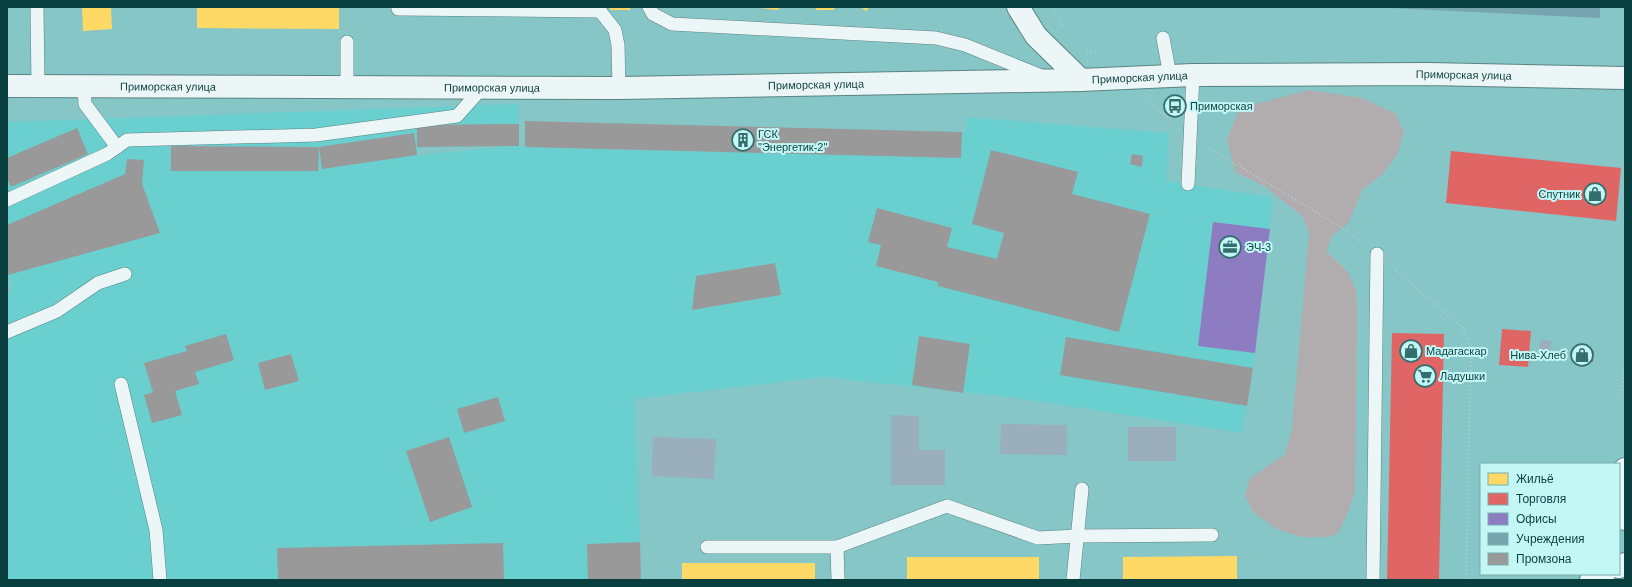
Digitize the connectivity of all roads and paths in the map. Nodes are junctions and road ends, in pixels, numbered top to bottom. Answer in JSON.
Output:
{"nodes":[{"id":1,"x":38,"y":7,"type":"edge"},
{"id":2,"x":398,"y":7,"type":"edge"},
{"id":3,"x":649,"y":7,"type":"edge"},
{"id":4,"x":1018,"y":7,"type":"edge"},
{"id":5,"x":600,"y":9,"type":"edge"},
{"id":6,"x":1163,"y":38,"type":"dead end"},
{"id":7,"x":347,"y":42,"type":"dead end"},
{"id":8,"x":1193,"y":75,"type":"junction"},
{"id":9,"x":1170,"y":76,"type":"junction"},
{"id":10,"x":1625,"y":78,"type":"edge"},
{"id":11,"x":1051,"y":79,"type":"junction"},
{"id":12,"x":1080,"y":80,"type":"junction"},
{"id":13,"x":7,"y":86,"type":"edge"},
{"id":14,"x":38,"y":86,"type":"junction"},
{"id":15,"x":84,"y":86,"type":"junction"},
{"id":16,"x":347,"y":87,"type":"junction"},
{"id":17,"x":482,"y":88,"type":"junction"},
{"id":18,"x":619,"y":88,"type":"junction"},
{"id":19,"x":117,"y":147,"type":"junction"},
{"id":20,"x":1188,"y":184,"type":"dead end"},
{"id":21,"x":7,"y":200,"type":"edge"},
{"id":22,"x":1377,"y":254,"type":"dead end"},
{"id":23,"x":125,"y":274,"type":"dead end"},
{"id":24,"x":7,"y":332,"type":"edge"},
{"id":25,"x":1625,"y":365,"type":"edge"},
{"id":26,"x":121,"y":384,"type":"dead end"},
{"id":27,"x":1621,"y":394,"type":"dead end"},
{"id":28,"x":1625,"y":469,"type":"edge"},
{"id":29,"x":1082,"y":489,"type":"dead end"},
{"id":30,"x":1620,"y":489,"type":"edge"},
{"id":31,"x":1620,"y":501,"type":"edge"},
{"id":32,"x":1625,"y":519,"type":"edge"},
{"id":33,"x":1212,"y":535,"type":"dead end"},
{"id":34,"x":1077,"y":536,"type":"junction"},
{"id":35,"x":707,"y":547,"type":"dead end"},
{"id":36,"x":837,"y":547,"type":"junction"},
{"id":37,"x":1602,"y":575,"type":"edge"},
{"id":38,"x":160,"y":580,"type":"edge"},
{"id":39,"x":838,"y":580,"type":"edge"},
{"id":40,"x":1073,"y":580,"type":"edge"},
{"id":41,"x":1373,"y":580,"type":"edge"},
{"id":42,"x":1591,"y":580,"type":"edge"}],
"edges":[{"from":1,"to":14,"type":"lane"},
{"from":2,"to":5,"type":"lane"},
{"from":3,"to":11,"type":"lane"},
{"from":4,"to":12,"type":"main road"},
{"from":5,"to":18,"type":"lane"},
{"from":6,"to":9,"type":"lane"},
{"from":7,"to":16,"type":"lane"},
{"from":8,"to":9,"type":"main road","name":"Приморская улица"},
{"from":8,"to":10,"type":"main road","name":"Приморская улица"},
{"from":8,"to":20,"type":"lane"},
{"from":9,"to":12,"type":"main road","name":"Приморская улица"},
{"from":11,"to":12,"type":"main road","name":"Приморская улица"},
{"from":11,"to":18,"type":"main road","name":"Приморская улица"},
{"from":13,"to":14,"type":"main road","name":"Приморская улица"},
{"from":14,"to":15,"type":"main road","name":"Приморская улица"},
{"from":15,"to":16,"type":"main road","name":"Приморская улица"},
{"from":15,"to":19,"type":"lane"},
{"from":16,"to":17,"type":"main road","name":"Приморская улица"},
{"from":17,"to":18,"type":"main road","name":"Приморская улица"},
{"from":17,"to":19,"type":"lane"},
{"from":19,"to":21,"type":"lane"},
{"from":22,"to":41,"type":"lane"},
{"from":23,"to":24,"type":"lane"},
{"from":25,"to":27,"type":"path"},
{"from":26,"to":38,"type":"lane"},
{"from":28,"to":30,"type":"main road"},
{"from":29,"to":34,"type":"lane"},
{"from":31,"to":32,"type":"main road"},
{"from":33,"to":34,"type":"lane"},
{"from":34,"to":36,"type":"lane"},
{"from":34,"to":40,"type":"lane"},
{"from":35,"to":36,"type":"lane"},
{"from":36,"to":39,"type":"lane"},
{"from":37,"to":42,"type":"main road"}]}
